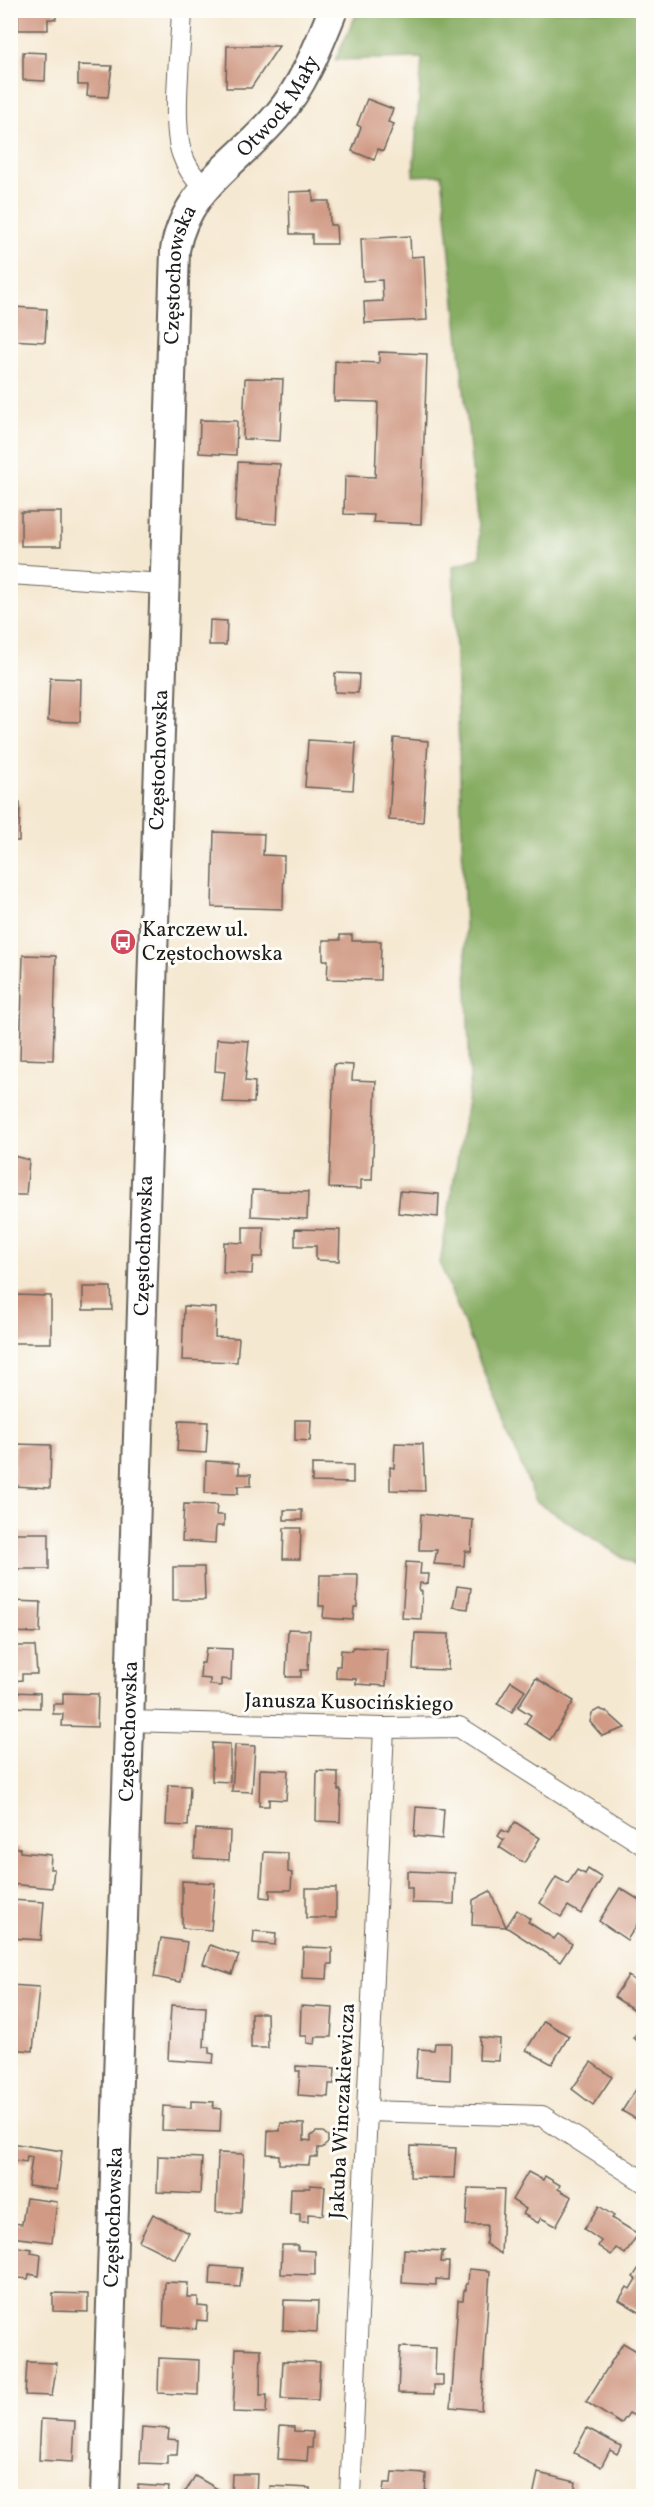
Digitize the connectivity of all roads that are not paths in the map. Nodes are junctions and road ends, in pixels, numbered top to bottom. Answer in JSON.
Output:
{"nodes":[{"id":1,"x":182,"y":10,"type":"edge"},
{"id":2,"x":333,"y":10,"type":"edge"},
{"id":3,"x":204,"y":188,"type":"junction"},
{"id":4,"x":10,"y":574,"type":"edge"},
{"id":5,"x":164,"y":584,"type":"junction"},
{"id":6,"x":128,"y":1721,"type":"junction"},
{"id":7,"x":384,"y":1728,"type":"junction"},
{"id":8,"x":644,"y":1845,"type":"edge"},
{"id":9,"x":366,"y":2111,"type":"junction"},
{"id":10,"x":644,"y":2182,"type":"edge"},
{"id":11,"x":105,"y":2496,"type":"edge"},
{"id":12,"x":350,"y":2496,"type":"edge"}],
"edges":[{"from":1,"to":3,"type":"street","name":"Częstochowska"},
{"from":2,"to":3,"type":"main road","name":"Otwock Mały"},
{"from":3,"to":5,"type":"main road","name":"Częstochowska"},
{"from":4,"to":5,"type":"street"},
{"from":5,"to":6,"type":"main road","name":"Częstochowska"},
{"from":6,"to":7,"type":"street","name":"Janusza Kusocińskiego"},
{"from":6,"to":11,"type":"main road","name":"Częstochowska"},
{"from":7,"to":8,"type":"street","name":"Janusza Kusocińskiego"},
{"from":7,"to":9,"type":"street","name":"Jakuba Winczakiewicza"},
{"from":9,"to":10,"type":"street"},
{"from":9,"to":12,"type":"street","name":"Jakuba Winczakiewicza"}]}
